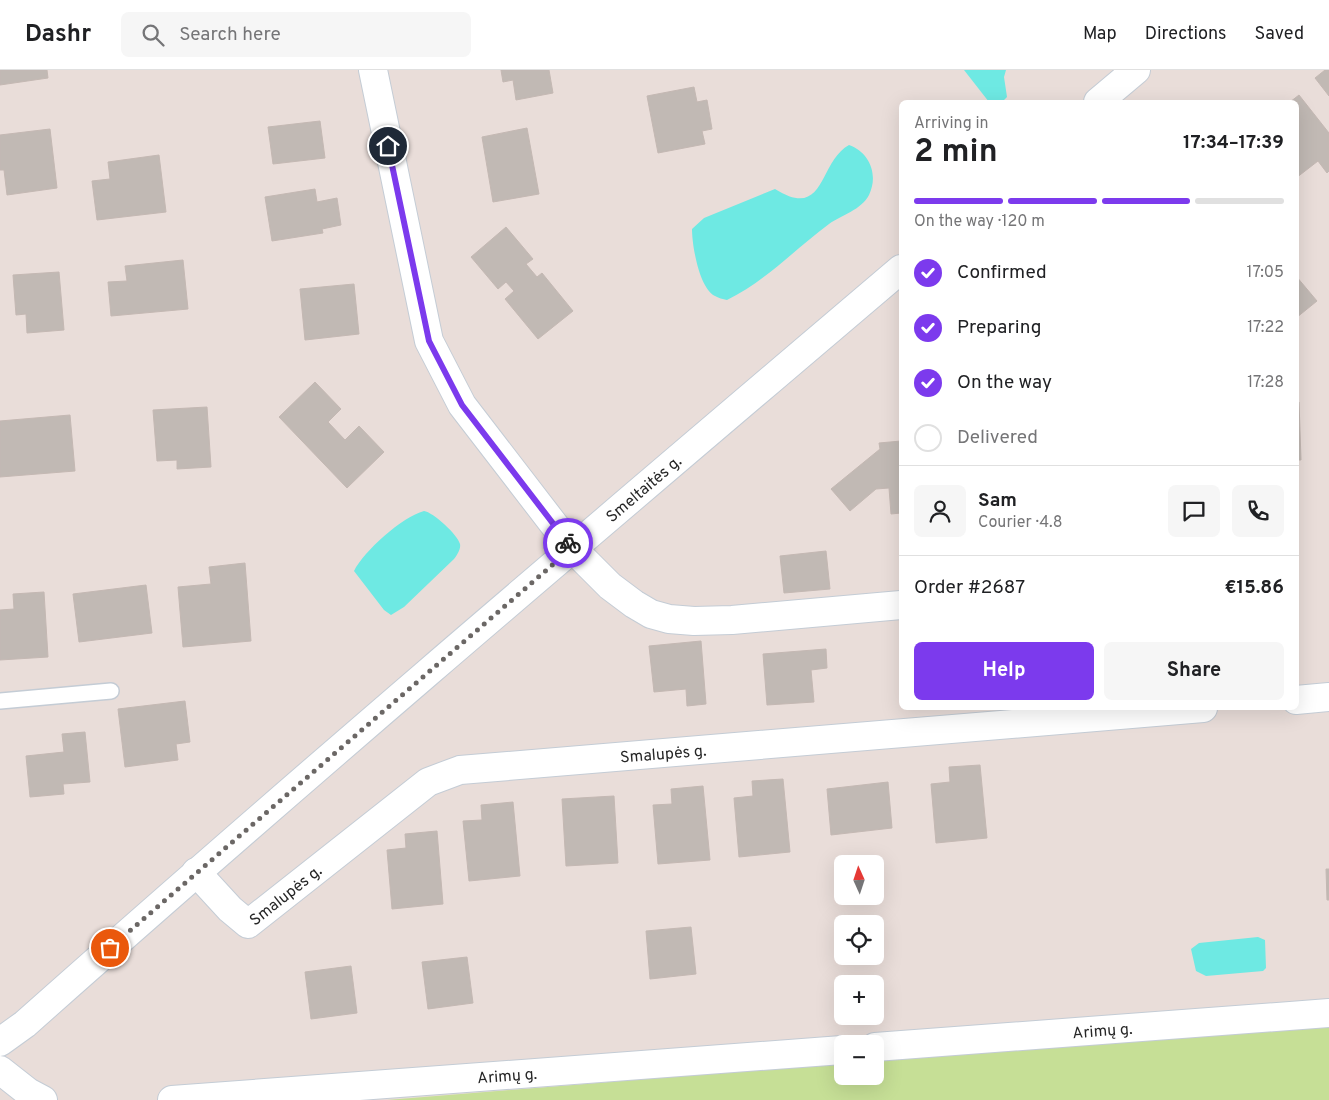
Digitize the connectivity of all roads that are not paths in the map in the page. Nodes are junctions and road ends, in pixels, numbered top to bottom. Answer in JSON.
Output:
{"nodes":[{"id":1,"x":373,"y":70,"type":"edge"},
{"id":2,"x":1136,"y":70,"type":"edge"},
{"id":3,"x":1100,"y":100,"type":"edge"},
{"id":4,"x":899,"y":271,"type":"edge"},
{"id":5,"x":572,"y":548,"type":"junction"},
{"id":6,"x":899,"y":605,"type":"edge"},
{"id":7,"x":111,"y":691,"type":"dead end"},
{"id":8,"x":1329,"y":697,"type":"edge"},
{"id":9,"x":1299,"y":700,"type":"edge"},
{"id":10,"x":0,"y":701,"type":"edge"},
{"id":11,"x":1179,"y":710,"type":"edge"},
{"id":12,"x":196,"y":872,"type":"junction"},
{"id":13,"x":1329,"y":1013,"type":"edge"},
{"id":14,"x":0,"y":1042,"type":"edge"},
{"id":15,"x":884,"y":1046,"type":"edge"},
{"id":16,"x":834,"y":1051,"type":"edge"},
{"id":17,"x":0,"y":1070,"type":"edge"},
{"id":18,"x":43,"y":1100,"type":"edge"},
{"id":19,"x":172,"y":1100,"type":"edge"}],
"edges":[{"from":1,"to":5,"type":"main road"},
{"from":2,"to":3,"type":"main road"},
{"from":4,"to":5,"type":"main road","name":"Smeltaitės g."},
{"from":5,"to":6,"type":"main road"},
{"from":5,"to":12,"type":"main road","name":"Smeltaitės g."},
{"from":7,"to":10,"type":"lane"},
{"from":8,"to":9,"type":"main road"},
{"from":11,"to":12,"type":"main road","name":"Smalupės g."},
{"from":12,"to":14,"type":"main road","name":"Smeltaitės g."},
{"from":13,"to":15,"type":"main road","name":"Arimų g."},
{"from":16,"to":19,"type":"main road","name":"Arimų g."},
{"from":17,"to":18,"type":"main road"}]}
